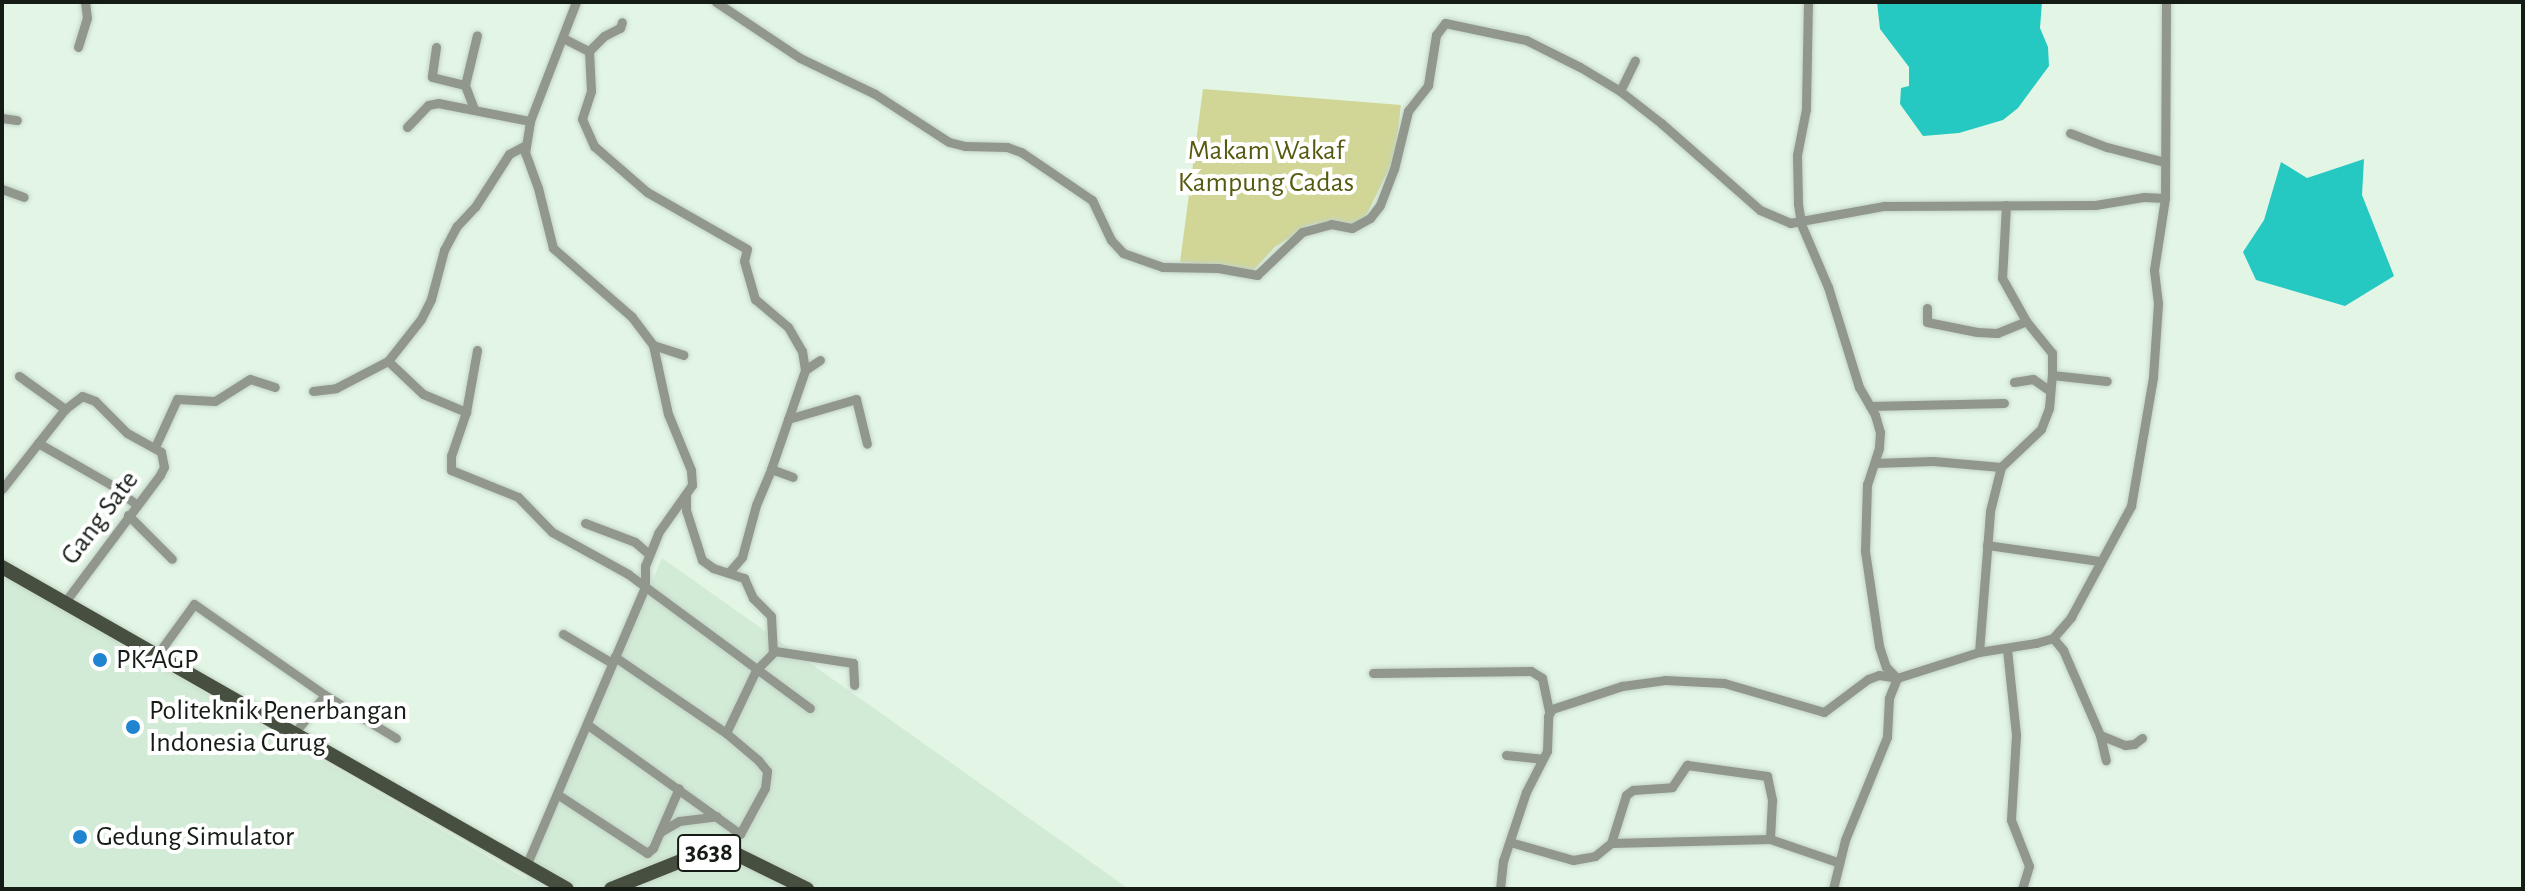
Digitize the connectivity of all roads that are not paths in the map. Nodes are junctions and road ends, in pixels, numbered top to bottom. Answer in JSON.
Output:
{"nodes":[{"id":1,"x":85,"y":2,"type":"edge"},
{"id":2,"x":576,"y":2,"type":"edge"},
{"id":3,"x":716,"y":2,"type":"edge"},
{"id":4,"x":1808,"y":2,"type":"edge"},
{"id":5,"x":2166,"y":2,"type":"edge"},
{"id":6,"x":622,"y":22,"type":"dead end"},
{"id":7,"x":477,"y":35,"type":"dead end"},
{"id":8,"x":563,"y":38,"type":"junction"},
{"id":9,"x":78,"y":47,"type":"dead end"},
{"id":10,"x":436,"y":47,"type":"dead end"},
{"id":11,"x":589,"y":51,"type":"junction"},
{"id":12,"x":1635,"y":60,"type":"dead end"},
{"id":13,"x":465,"y":85,"type":"junction"},
{"id":14,"x":1620,"y":91,"type":"junction"},
{"id":15,"x":474,"y":109,"type":"junction"},
{"id":16,"x":2,"y":118,"type":"edge"},
{"id":17,"x":17,"y":120,"type":"dead end"},
{"id":18,"x":530,"y":121,"type":"junction"},
{"id":19,"x":407,"y":127,"type":"dead end"},
{"id":20,"x":2070,"y":133,"type":"dead end"},
{"id":21,"x":524,"y":146,"type":"junction"},
{"id":22,"x":2165,"y":162,"type":"junction"},
{"id":23,"x":2,"y":189,"type":"edge"},
{"id":24,"x":24,"y":197,"type":"dead end"},
{"id":25,"x":2165,"y":198,"type":"junction"},
{"id":26,"x":2006,"y":205,"type":"junction"},
{"id":27,"x":1801,"y":224,"type":"junction"},
{"id":28,"x":1927,"y":308,"type":"dead end"},
{"id":29,"x":2026,"y":321,"type":"junction"},
{"id":30,"x":653,"y":345,"type":"junction"},
{"id":31,"x":477,"y":350,"type":"dead end"},
{"id":32,"x":683,"y":355,"type":"dead end"},
{"id":33,"x":820,"y":360,"type":"dead end"},
{"id":34,"x":388,"y":361,"type":"junction"},
{"id":35,"x":805,"y":370,"type":"junction"},
{"id":36,"x":2052,"y":375,"type":"junction"},
{"id":37,"x":19,"y":376,"type":"dead end"},
{"id":38,"x":2107,"y":381,"type":"dead end"},
{"id":39,"x":2014,"y":382,"type":"dead end"},
{"id":40,"x":275,"y":387,"type":"dead end"},
{"id":41,"x":313,"y":391,"type":"dead end"},
{"id":42,"x":2050,"y":391,"type":"junction"},
{"id":43,"x":2004,"y":403,"type":"dead end"},
{"id":44,"x":1870,"y":406,"type":"junction"},
{"id":45,"x":65,"y":409,"type":"junction"},
{"id":46,"x":466,"y":412,"type":"junction"},
{"id":47,"x":788,"y":419,"type":"junction"},
{"id":48,"x":38,"y":443,"type":"junction"},
{"id":49,"x":867,"y":444,"type":"dead end"},
{"id":50,"x":155,"y":447,"type":"junction"},
{"id":51,"x":1875,"y":463,"type":"junction"},
{"id":52,"x":2001,"y":467,"type":"junction"},
{"id":53,"x":771,"y":469,"type":"junction"},
{"id":54,"x":793,"y":477,"type":"dead end"},
{"id":55,"x":2,"y":489,"type":"edge"},
{"id":56,"x":686,"y":495,"type":"junction"},
{"id":57,"x":136,"y":504,"type":"junction"},
{"id":58,"x":128,"y":515,"type":"junction"},
{"id":59,"x":585,"y":523,"type":"dead end"},
{"id":60,"x":1987,"y":545,"type":"junction"},
{"id":61,"x":649,"y":554,"type":"junction"},
{"id":62,"x":172,"y":559,"type":"dead end"},
{"id":63,"x":2100,"y":561,"type":"junction"},
{"id":64,"x":2,"y":567,"type":"edge"},
{"id":65,"x":730,"y":571,"type":"junction"},
{"id":66,"x":645,"y":587,"type":"junction"},
{"id":67,"x":65,"y":602,"type":"junction"},
{"id":68,"x":563,"y":634,"type":"dead end"},
{"id":69,"x":2053,"y":638,"type":"junction"},
{"id":70,"x":2007,"y":649,"type":"junction"},
{"id":71,"x":773,"y":652,"type":"junction"},
{"id":72,"x":1979,"y":652,"type":"junction"},
{"id":73,"x":157,"y":655,"type":"junction"},
{"id":74,"x":613,"y":660,"type":"junction"},
{"id":75,"x":756,"y":670,"type":"junction"},
{"id":76,"x":1373,"y":673,"type":"dead end"},
{"id":77,"x":1897,"y":678,"type":"junction"},
{"id":78,"x":854,"y":685,"type":"dead end"},
{"id":79,"x":325,"y":695,"type":"junction"},
{"id":80,"x":810,"y":708,"type":"dead end"},
{"id":81,"x":1549,"y":712,"type":"junction"},
{"id":82,"x":588,"y":725,"type":"junction"},
{"id":83,"x":296,"y":731,"type":"junction"},
{"id":84,"x":726,"y":733,"type":"junction"},
{"id":85,"x":2100,"y":735,"type":"junction"},
{"id":86,"x":396,"y":738,"type":"dead end"},
{"id":87,"x":2142,"y":738,"type":"dead end"},
{"id":88,"x":1506,"y":755,"type":"dead end"},
{"id":89,"x":1542,"y":759,"type":"junction"},
{"id":90,"x":2106,"y":760,"type":"dead end"},
{"id":91,"x":679,"y":788,"type":"junction"},
{"id":92,"x":557,"y":794,"type":"junction"},
{"id":93,"x":717,"y":816,"type":"junction"},
{"id":94,"x":660,"y":832,"type":"junction"},
{"id":95,"x":1770,"y":839,"type":"junction"},
{"id":96,"x":1510,"y":842,"type":"junction"},
{"id":97,"x":1611,"y":843,"type":"junction"},
{"id":98,"x":1837,"y":862,"type":"junction"},
{"id":99,"x":526,"y":866,"type":"junction"},
{"id":100,"x":567,"y":889,"type":"edge"},
{"id":101,"x":611,"y":889,"type":"edge"},
{"id":102,"x":807,"y":889,"type":"edge"},
{"id":103,"x":1500,"y":889,"type":"edge"},
{"id":104,"x":1833,"y":889,"type":"edge"},
{"id":105,"x":2022,"y":889,"type":"edge"}],
"edges":[{"from":1,"to":9,"type":"street"},
{"from":2,"to":8,"type":"street"},
{"from":3,"to":14,"type":"street"},
{"from":4,"to":27,"type":"street"},
{"from":5,"to":22,"type":"street"},
{"from":6,"to":11,"type":"street"},
{"from":7,"to":13,"type":"street"},
{"from":8,"to":11,"type":"street"},
{"from":8,"to":18,"type":"street"},
{"from":10,"to":13,"type":"street"},
{"from":11,"to":35,"type":"street"},
{"from":12,"to":14,"type":"street"},
{"from":13,"to":15,"type":"street"},
{"from":14,"to":27,"type":"street"},
{"from":15,"to":18,"type":"street"},
{"from":15,"to":19,"type":"street"},
{"from":16,"to":17,"type":"street"},
{"from":18,"to":21,"type":"street"},
{"from":20,"to":22,"type":"street"},
{"from":21,"to":30,"type":"street"},
{"from":21,"to":34,"type":"street"},
{"from":22,"to":25,"type":"street"},
{"from":23,"to":24,"type":"street"},
{"from":25,"to":26,"type":"street"},
{"from":25,"to":63,"type":"street"},
{"from":26,"to":27,"type":"street"},
{"from":26,"to":29,"type":"street"},
{"from":27,"to":44,"type":"street"},
{"from":28,"to":29,"type":"street"},
{"from":29,"to":36,"type":"street"},
{"from":30,"to":32,"type":"street"},
{"from":30,"to":56,"type":"street"},
{"from":31,"to":46,"type":"street"},
{"from":33,"to":35,"type":"street"},
{"from":34,"to":41,"type":"street"},
{"from":34,"to":46,"type":"street"},
{"from":35,"to":47,"type":"street"},
{"from":36,"to":38,"type":"street"},
{"from":36,"to":42,"type":"street"},
{"from":37,"to":45,"type":"street"},
{"from":39,"to":42,"type":"street"},
{"from":40,"to":50,"type":"street"},
{"from":42,"to":52,"type":"street"},
{"from":43,"to":44,"type":"street"},
{"from":44,"to":51,"type":"street"},
{"from":45,"to":48,"type":"street"},
{"from":45,"to":50,"type":"street"},
{"from":46,"to":66,"type":"street"},
{"from":47,"to":49,"type":"street"},
{"from":47,"to":53,"type":"street"},
{"from":48,"to":55,"type":"street"},
{"from":48,"to":57,"type":"street"},
{"from":50,"to":57,"type":"street","name":"Gang Sate"},
{"from":51,"to":52,"type":"street"},
{"from":51,"to":77,"type":"street"},
{"from":52,"to":60,"type":"street"},
{"from":53,"to":54,"type":"street"},
{"from":53,"to":65,"type":"street"},
{"from":56,"to":61,"type":"street"},
{"from":56,"to":65,"type":"street"},
{"from":57,"to":58,"type":"street","name":"Gang Sate"},
{"from":58,"to":62,"type":"street"},
{"from":58,"to":67,"type":"street","name":"Gang Sate"},
{"from":59,"to":61,"type":"street"},
{"from":60,"to":63,"type":"street"},
{"from":60,"to":72,"type":"street"},
{"from":61,"to":66,"type":"street"},
{"from":63,"to":69,"type":"street"},
{"from":64,"to":67,"type":"main road"},
{"from":65,"to":71,"type":"street"},
{"from":66,"to":74,"type":"street"},
{"from":66,"to":75,"type":"street"},
{"from":67,"to":73,"type":"main road"},
{"from":68,"to":74,"type":"street"},
{"from":69,"to":70,"type":"street"},
{"from":69,"to":85,"type":"street"},
{"from":70,"to":72,"type":"street"},
{"from":70,"to":105,"type":"street"},
{"from":71,"to":75,"type":"street"},
{"from":71,"to":78,"type":"street"},
{"from":72,"to":77,"type":"street"},
{"from":73,"to":79,"type":"street"},
{"from":73,"to":83,"type":"main road"},
{"from":74,"to":82,"type":"street"},
{"from":74,"to":84,"type":"street"},
{"from":75,"to":80,"type":"street"},
{"from":75,"to":84,"type":"street"},
{"from":76,"to":81,"type":"street"},
{"from":77,"to":81,"type":"street"},
{"from":77,"to":98,"type":"street"},
{"from":79,"to":83,"type":"street"},
{"from":79,"to":86,"type":"street"},
{"from":81,"to":89,"type":"street"},
{"from":82,"to":91,"type":"street"},
{"from":82,"to":92,"type":"street"},
{"from":83,"to":99,"type":"main road"},
{"from":84,"to":93,"type":"street"},
{"from":85,"to":87,"type":"street"},
{"from":85,"to":90,"type":"street"},
{"from":88,"to":89,"type":"street"},
{"from":89,"to":96,"type":"street"},
{"from":91,"to":93,"type":"street"},
{"from":91,"to":94,"type":"street"},
{"from":92,"to":94,"type":"street"},
{"from":92,"to":99,"type":"street"},
{"from":93,"to":94,"type":"street"},
{"from":95,"to":97,"type":"street"},
{"from":95,"to":97,"type":"street"},
{"from":95,"to":98,"type":"street"},
{"from":96,"to":97,"type":"street"},
{"from":96,"to":103,"type":"street"},
{"from":98,"to":104,"type":"street"},
{"from":99,"to":100,"type":"main road"},
{"from":101,"to":102,"type":"main road","number":"3638"}]}
